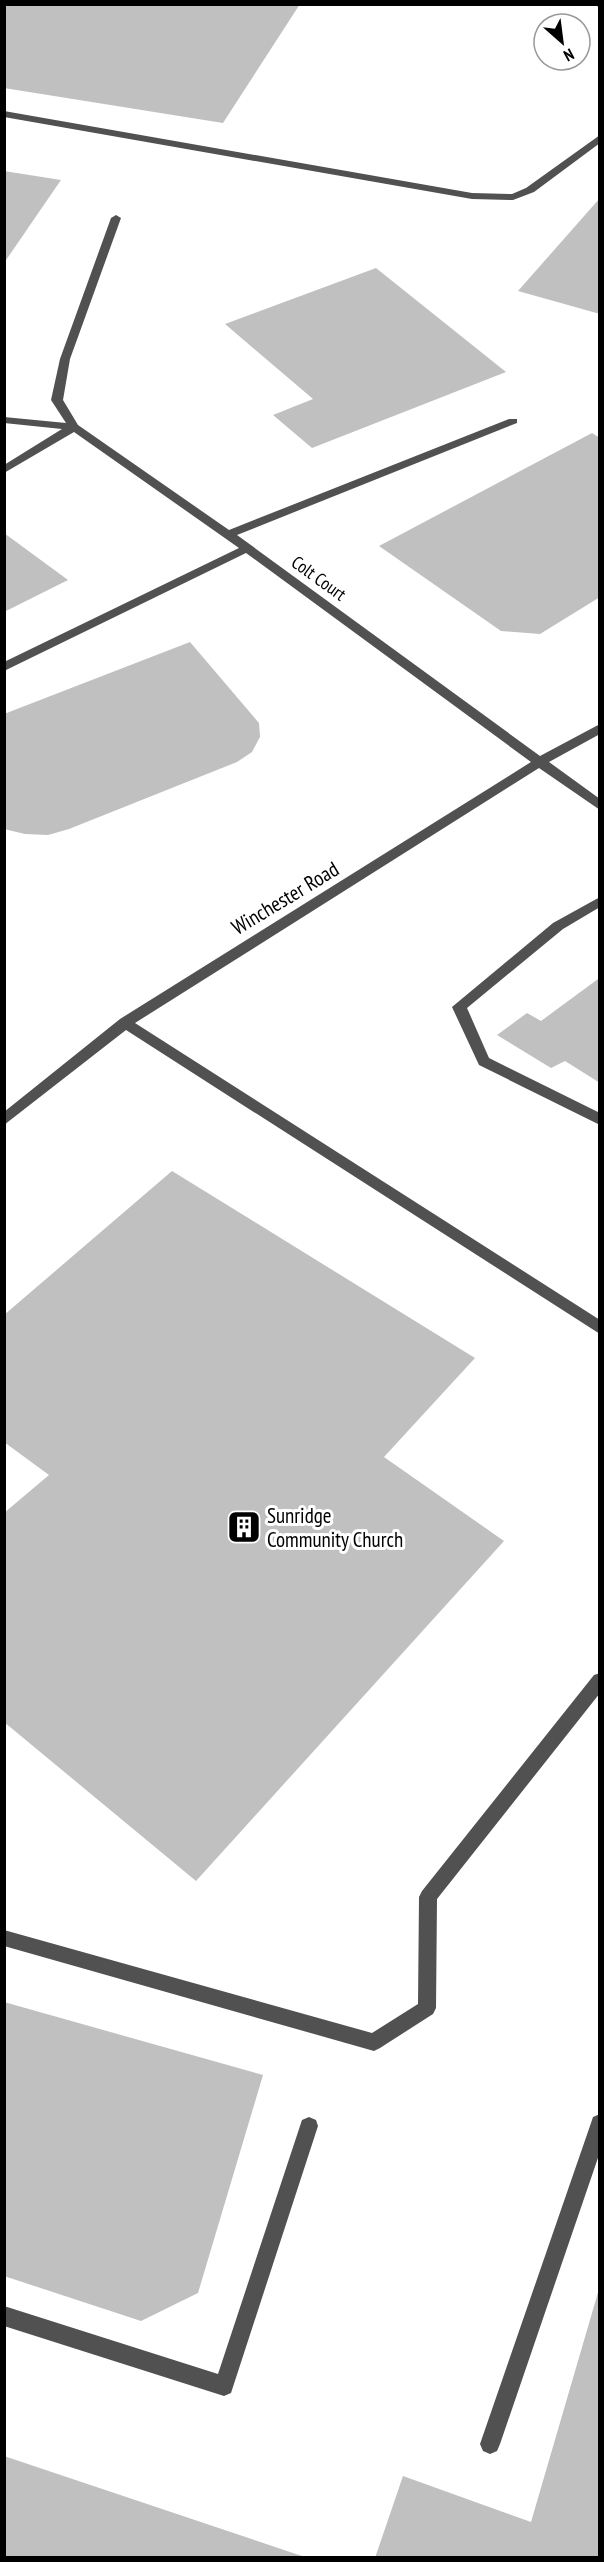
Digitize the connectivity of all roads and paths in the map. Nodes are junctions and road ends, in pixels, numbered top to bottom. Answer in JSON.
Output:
{"nodes":[{"id":1,"x":4,"y":114,"type":"edge"},
{"id":2,"x":600,"y":138,"type":"edge"},
{"id":3,"x":116,"y":218,"type":"dead end"},
{"id":4,"x":4,"y":420,"type":"edge"},
{"id":5,"x":513,"y":420,"type":"dead end"},
{"id":6,"x":74,"y":427,"type":"junction"},
{"id":7,"x":4,"y":470,"type":"edge"},
{"id":8,"x":227,"y":535,"type":"junction"},
{"id":9,"x":247,"y":548,"type":"junction"},
{"id":10,"x":4,"y":667,"type":"edge"},
{"id":11,"x":600,"y":729,"type":"edge"},
{"id":12,"x":541,"y":761,"type":"junction"},
{"id":13,"x":600,"y":806,"type":"edge"},
{"id":14,"x":600,"y":901,"type":"edge"},
{"id":15,"x":125,"y":1023,"type":"junction"},
{"id":16,"x":4,"y":1120,"type":"edge"},
{"id":17,"x":600,"y":1120,"type":"edge"},
{"id":18,"x":600,"y":1328,"type":"edge"},
{"id":19,"x":600,"y":1680,"type":"edge"},
{"id":20,"x":4,"y":1938,"type":"edge"},
{"id":21,"x":600,"y":2123,"type":"edge"},
{"id":22,"x":309,"y":2126,"type":"dead end"},
{"id":23,"x":4,"y":2316,"type":"edge"},
{"id":24,"x":490,"y":2444,"type":"dead end"}],
"edges":[{"from":1,"to":2,"type":"street"},
{"from":3,"to":6,"type":"street"},
{"from":4,"to":6,"type":"street"},
{"from":5,"to":8,"type":"street"},
{"from":6,"to":7,"type":"street"},
{"from":6,"to":8,"type":"street","name":"Colt Court"},
{"from":8,"to":9,"type":"street","name":"Colt Court"},
{"from":9,"to":10,"type":"street"},
{"from":9,"to":12,"type":"street","name":"Colt Court"},
{"from":11,"to":12,"type":"street","name":"Winchester Road"},
{"from":12,"to":13,"type":"street","name":"Colt Court"},
{"from":12,"to":15,"type":"street","name":"Winchester Road"},
{"from":14,"to":17,"type":"street"},
{"from":15,"to":16,"type":"street","name":"Winchester Road"},
{"from":15,"to":18,"type":"street"},
{"from":19,"to":20,"type":"street"},
{"from":21,"to":24,"type":"street"},
{"from":22,"to":23,"type":"street"}]}
